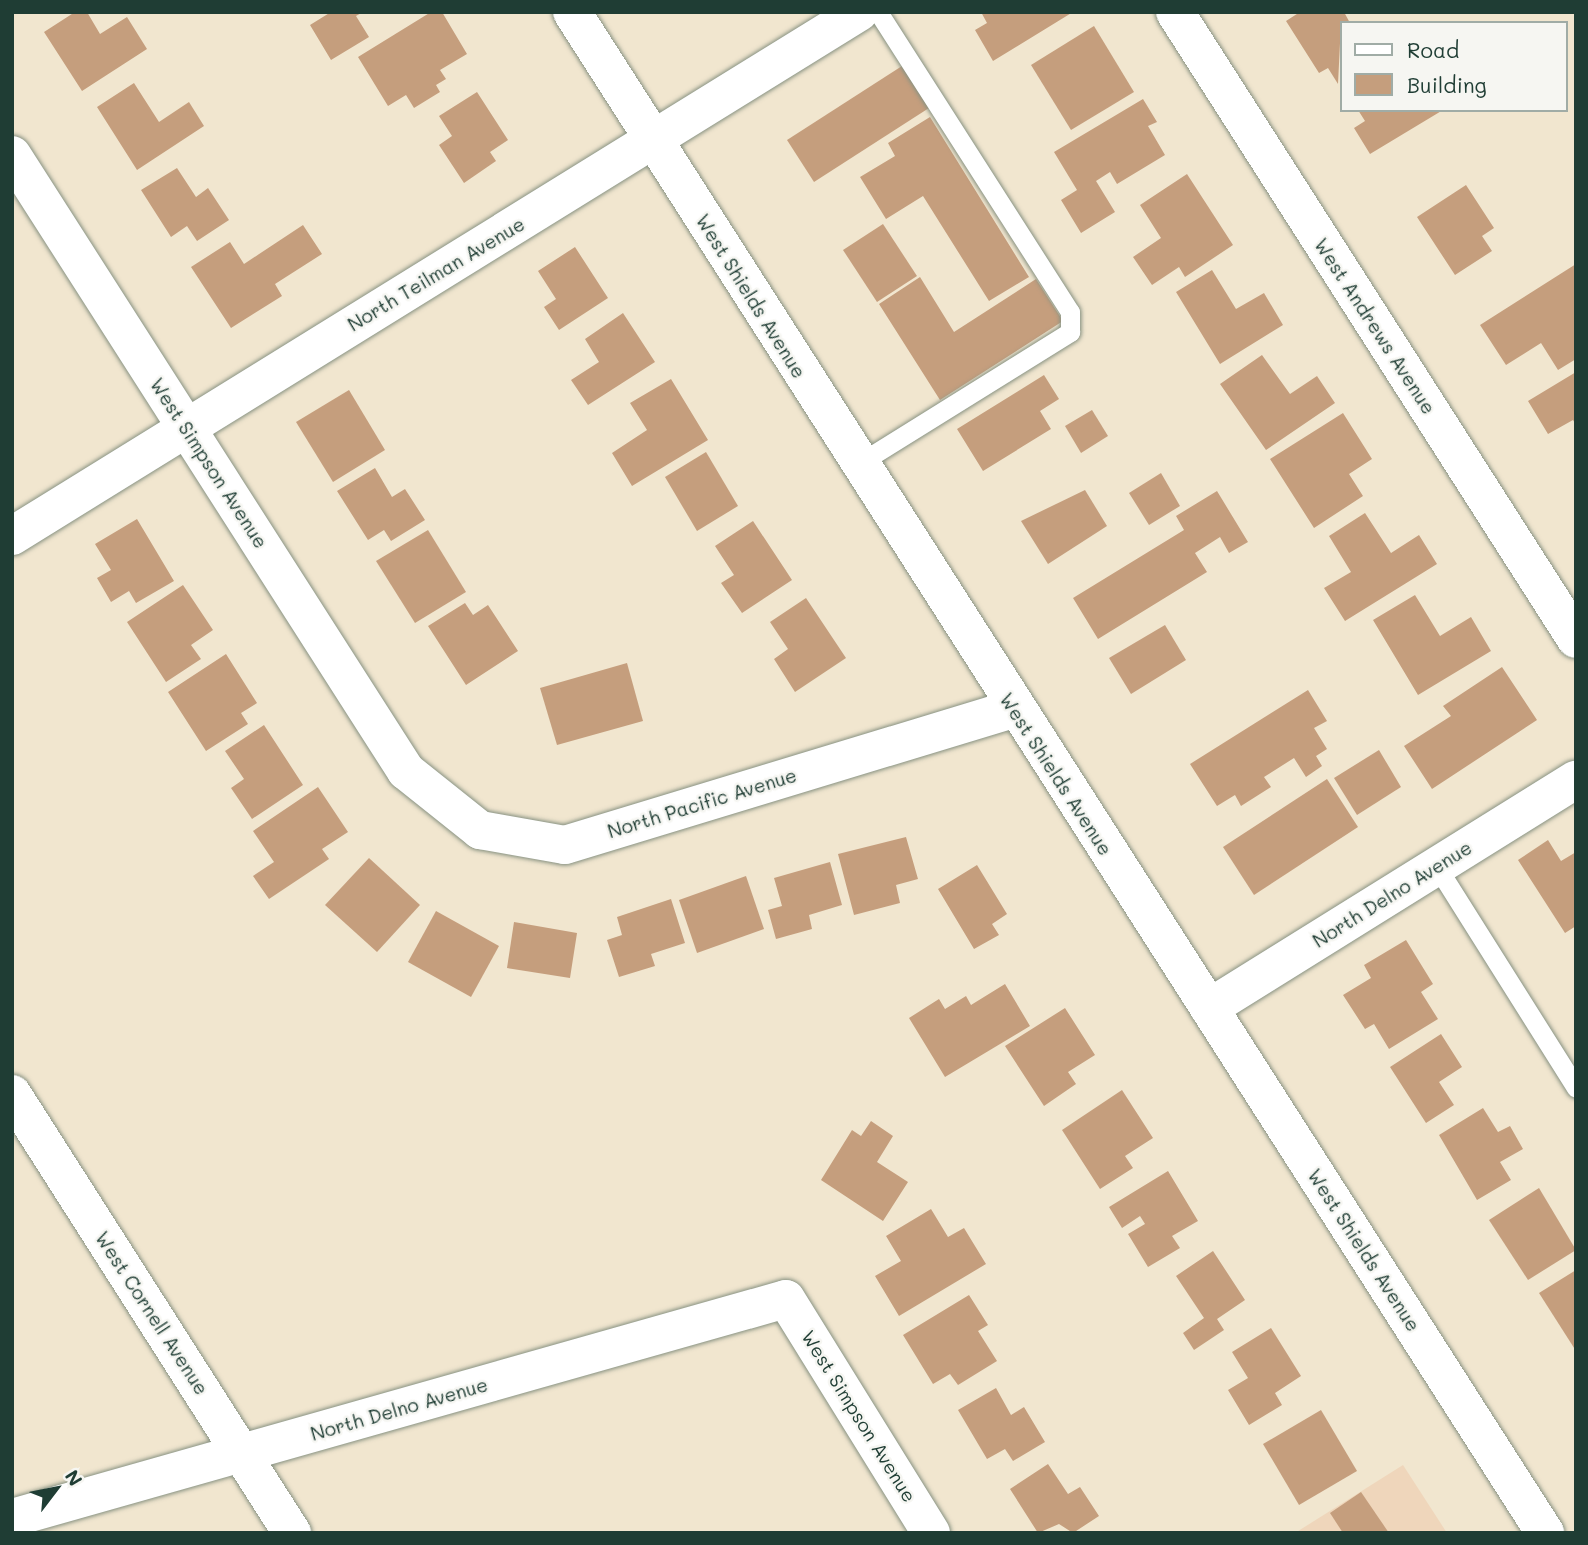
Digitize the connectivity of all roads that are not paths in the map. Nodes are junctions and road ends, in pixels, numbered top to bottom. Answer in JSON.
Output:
{"nodes":[{"id":1,"x":572,"y":12,"type":"edge"},
{"id":2,"x":859,"y":12,"type":"edge"},
{"id":3,"x":877,"y":12,"type":"edge"},
{"id":4,"x":1175,"y":12,"type":"edge"},
{"id":5,"x":654,"y":141,"type":"junction"},
{"id":6,"x":12,"y":155,"type":"edge"},
{"id":7,"x":186,"y":427,"type":"junction"},
{"id":8,"x":858,"y":464,"type":"junction"},
{"id":9,"x":12,"y":536,"type":"edge"},
{"id":10,"x":1576,"y":639,"type":"edge"},
{"id":11,"x":1012,"y":709,"type":"junction"},
{"id":12,"x":406,"y":771,"type":"joint"},
{"id":13,"x":1576,"y":780,"type":"edge"},
{"id":14,"x":1437,"y":867,"type":"junction"},
{"id":15,"x":1209,"y":1009,"type":"junction"},
{"id":16,"x":1576,"y":1088,"type":"edge"},
{"id":17,"x":12,"y":1094,"type":"edge"},
{"id":18,"x":786,"y":1299,"type":"joint"},
{"id":19,"x":241,"y":1454,"type":"junction"},
{"id":20,"x":12,"y":1518,"type":"edge"},
{"id":21,"x":292,"y":1533,"type":"edge"},
{"id":22,"x":931,"y":1533,"type":"edge"},
{"id":23,"x":1545,"y":1533,"type":"edge"}],
"edges":[{"from":1,"to":5,"type":"street","name":"West Shields Avenue"},
{"from":2,"to":5,"type":"street","name":"North Teilman Avenue"},
{"from":3,"to":8,"type":"lane"},
{"from":4,"to":10,"type":"street","name":"West Andrews Avenue"},
{"from":5,"to":7,"type":"street","name":"North Teilman Avenue"},
{"from":5,"to":8,"type":"street","name":"West Shields Avenue"},
{"from":6,"to":7,"type":"street","name":"West Simpson Avenue"},
{"from":7,"to":9,"type":"street","name":"North Teilman Avenue"},
{"from":7,"to":12,"type":"street","name":"West Simpson Avenue"},
{"from":8,"to":11,"type":"street","name":"West Shields Avenue"},
{"from":11,"to":12,"type":"street","name":"North Pacific Avenue"},
{"from":11,"to":15,"type":"street","name":"West Shields Avenue"},
{"from":13,"to":14,"type":"street","name":"North Delno Avenue"},
{"from":14,"to":15,"type":"street","name":"North Delno Avenue"},
{"from":14,"to":16,"type":"lane"},
{"from":15,"to":23,"type":"street","name":"West Shields Avenue"},
{"from":17,"to":19,"type":"street","name":"West Cornell Avenue"},
{"from":18,"to":19,"type":"street","name":"North Delno Avenue"},
{"from":18,"to":22,"type":"street","name":"West Simpson Avenue"},
{"from":19,"to":20,"type":"street","name":"North Delno Avenue"},
{"from":19,"to":21,"type":"street","name":"West Cornell Avenue"}]}
